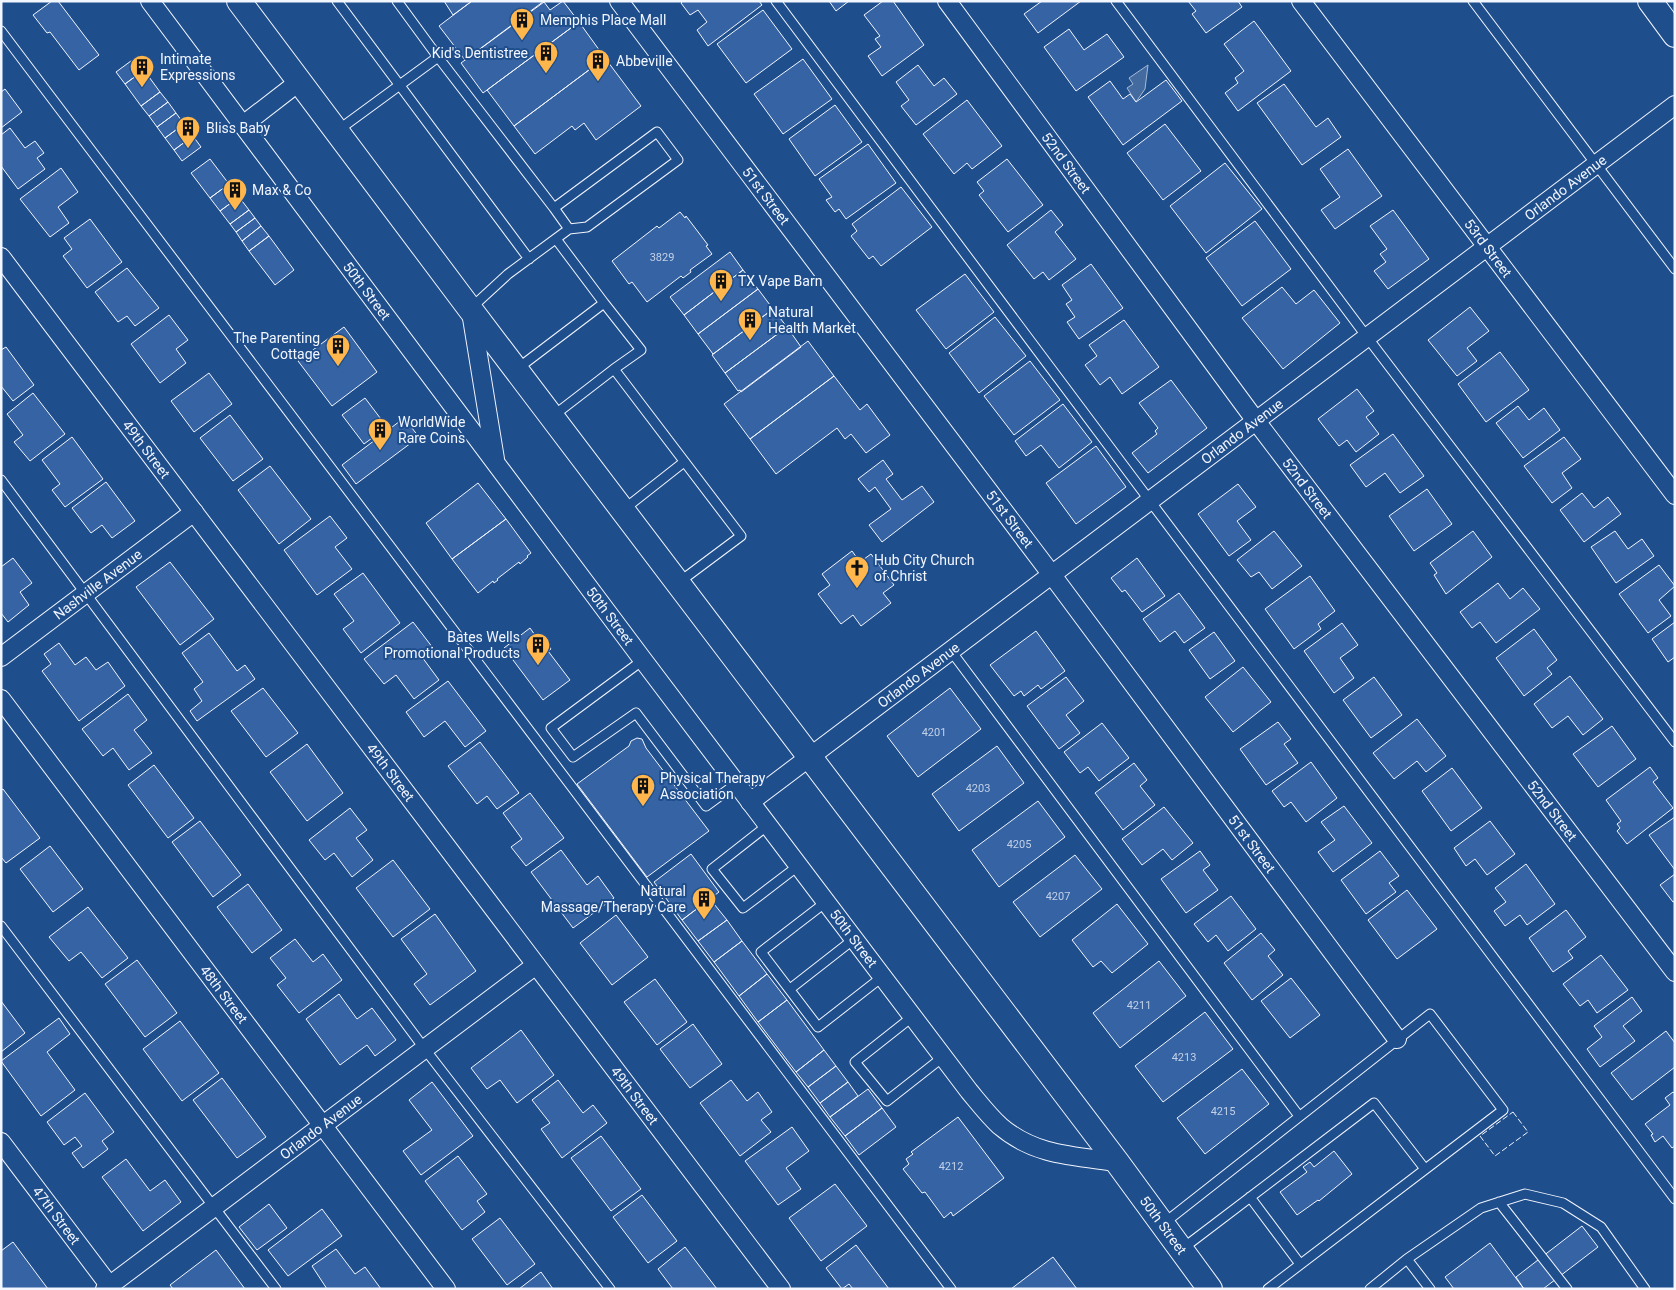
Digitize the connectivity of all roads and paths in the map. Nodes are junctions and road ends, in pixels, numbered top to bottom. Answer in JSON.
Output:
{"nodes":[{"id":1,"x":150,"y":1,"type":"edge"},
{"id":2,"x":166,"y":1,"type":"edge"},
{"id":3,"x":239,"y":1,"type":"edge"},
{"id":4,"x":337,"y":1,"type":"edge"},
{"id":5,"x":397,"y":1,"type":"edge"},
{"id":6,"x":618,"y":1,"type":"edge"},
{"id":7,"x":776,"y":1,"type":"edge"},
{"id":8,"x":947,"y":1,"type":"edge"},
{"id":9,"x":1116,"y":1,"type":"edge"},
{"id":10,"x":1301,"y":1,"type":"edge"},
{"id":11,"x":1473,"y":1,"type":"edge"},
{"id":12,"x":1650,"y":1,"type":"edge"},
{"id":13,"x":168,"y":27,"type":"junction"},
{"id":14,"x":1,"y":31,"type":"edge"},
{"id":15,"x":1675,"y":35,"type":"edge"},
{"id":16,"x":438,"y":57,"type":"junction"},
{"id":17,"x":300,"y":81,"type":"junction"},
{"id":18,"x":400,"y":85,"type":"junction"},
{"id":19,"x":1675,"y":105,"type":"edge"},
{"id":20,"x":242,"y":125,"type":"junction"},
{"id":21,"x":337,"y":131,"type":"junction"},
{"id":22,"x":1596,"y":164,"type":"junction"},
{"id":23,"x":554,"y":208,"type":"junction"},
{"id":24,"x":569,"y":229,"type":"junction"},
{"id":25,"x":556,"y":239,"type":"junction"},
{"id":26,"x":1487,"y":246,"type":"junction"},
{"id":27,"x":1,"y":257,"type":"edge"},
{"id":28,"x":529,"y":258,"type":"junction"},
{"id":29,"x":1675,"y":269,"type":"edge"},
{"id":30,"x":604,"y":303,"type":"junction"},
{"id":31,"x":470,"y":309,"type":"junction"},
{"id":32,"x":1367,"y":337,"type":"junction"},
{"id":33,"x":614,"y":369,"type":"junction"},
{"id":34,"x":516,"y":370,"type":"junction"},
{"id":35,"x":552,"y":416,"type":"junction"},
{"id":36,"x":1256,"y":421,"type":"junction"},
{"id":37,"x":684,"y":462,"type":"junction"},
{"id":38,"x":496,"y":464,"type":"junction"},
{"id":39,"x":1,"y":480,"type":"edge"},
{"id":40,"x":1675,"y":496,"type":"edge"},
{"id":41,"x":1150,"y":501,"type":"junction"},
{"id":42,"x":623,"y":510,"type":"junction"},
{"id":43,"x":194,"y":512,"type":"junction"},
{"id":44,"x":1052,"y":575,"type":"junction"},
{"id":45,"x":678,"y":583,"type":"junction"},
{"id":46,"x":86,"y":593,"type":"junction"},
{"id":47,"x":951,"y":651,"type":"junction"},
{"id":48,"x":1,"y":657,"type":"edge"},
{"id":49,"x":643,"y":660,"type":"junction"},
{"id":50,"x":1,"y":699,"type":"edge"},
{"id":51,"x":1675,"y":742,"type":"edge"},
{"id":52,"x":810,"y":758,"type":"junction"},
{"id":53,"x":736,"y":784,"type":"junction"},
{"id":54,"x":750,"y":802,"type":"junction"},
{"id":55,"x":768,"y":825,"type":"junction"},
{"id":56,"x":798,"y":866,"type":"junction"},
{"id":57,"x":826,"y":902,"type":"junction"},
{"id":58,"x":1,"y":926,"type":"edge"},
{"id":59,"x":854,"y":939,"type":"junction"},
{"id":60,"x":536,"y":964,"type":"junction"},
{"id":61,"x":1675,"y":972,"type":"edge"},
{"id":62,"x":882,"y":977,"type":"junction"},
{"id":63,"x":790,"y":990,"type":"junction"},
{"id":64,"x":912,"y":1017,"type":"junction"},
{"id":65,"x":1397,"y":1039,"type":"junction"},
{"id":66,"x":424,"y":1048,"type":"junction"},
{"id":67,"x":943,"y":1057,"type":"junction"},
{"id":68,"x":1299,"y":1116,"type":"junction"},
{"id":69,"x":322,"y":1124,"type":"junction"},
{"id":70,"x":1,"y":1142,"type":"edge"},
{"id":71,"x":1117,"y":1162,"type":"junction"},
{"id":72,"x":1425,"y":1169,"type":"junction"},
{"id":73,"x":1250,"y":1197,"type":"junction"},
{"id":74,"x":1675,"y":1198,"type":"edge"},
{"id":75,"x":1499,"y":1202,"type":"junction"},
{"id":76,"x":213,"y":1206,"type":"junction"},
{"id":77,"x":1162,"y":1224,"type":"junction"},
{"id":78,"x":1181,"y":1250,"type":"junction"},
{"id":79,"x":1407,"y":1259,"type":"junction"},
{"id":80,"x":1300,"y":1264,"type":"junction"},
{"id":81,"x":109,"y":1288,"type":"edge"},
{"id":82,"x":276,"y":1289,"type":"edge"},
{"id":83,"x":446,"y":1289,"type":"edge"},
{"id":84,"x":610,"y":1289,"type":"edge"},
{"id":85,"x":781,"y":1289,"type":"edge"},
{"id":86,"x":951,"y":1289,"type":"edge"},
{"id":87,"x":1210,"y":1289,"type":"edge"},
{"id":88,"x":1268,"y":1289,"type":"edge"},
{"id":89,"x":1370,"y":1289,"type":"edge"},
{"id":90,"x":1430,"y":1289,"type":"edge"},
{"id":91,"x":1567,"y":1289,"type":"edge"},
{"id":92,"x":1645,"y":1289,"type":"edge"}],
"edges":[{"from":1,"to":13,"type":"street","name":"50th Street"},
{"from":2,"to":13,"type":"street"},
{"from":3,"to":17,"type":"main road","name":"50th Street"},
{"from":4,"to":18,"type":"lane"},
{"from":5,"to":16,"type":"lane"},
{"from":6,"to":44,"type":"street","name":"51st Street"},
{"from":7,"to":41,"type":"lane"},
{"from":8,"to":36,"type":"street","name":"52nd Street"},
{"from":9,"to":32,"type":"lane"},
{"from":10,"to":26,"type":"street","name":"53rd Street"},
{"from":11,"to":22,"type":"lane"},
{"from":12,"to":15,"type":"main road"},
{"from":13,"to":20,"type":"street","name":"50th Street"},
{"from":14,"to":86,"type":"lane"},
{"from":16,"to":18,"type":"lane"},
{"from":16,"to":23,"type":"lane"},
{"from":17,"to":20,"type":"street"},
{"from":17,"to":21,"type":"main road","name":"50th Street"},
{"from":18,"to":21,"type":"lane"},
{"from":18,"to":28,"type":"lane"},
{"from":19,"to":22,"type":"street","name":"Orlando Avenue"},
{"from":20,"to":38,"type":"street","name":"50th Street"},
{"from":21,"to":31,"type":"main road","name":"50th Street"},
{"from":22,"to":26,"type":"street","name":"Orlando Avenue"},
{"from":22,"to":29,"type":"lane"},
{"from":23,"to":24,"type":"lane"},
{"from":23,"to":24,"type":"lane"},
{"from":24,"to":25,"type":"lane"},
{"from":25,"to":28,"type":"lane"},
{"from":25,"to":30,"type":"lane"},
{"from":26,"to":32,"type":"street","name":"Orlando Avenue"},
{"from":26,"to":40,"type":"street","name":"53rd Street"},
{"from":27,"to":43,"type":"street","name":"49th Street"},
{"from":28,"to":31,"type":"lane"},
{"from":30,"to":33,"type":"lane"},
{"from":30,"to":34,"type":"lane"},
{"from":31,"to":34,"type":"main road","name":"50th Street"},
{"from":31,"to":38,"type":"street"},
{"from":32,"to":36,"type":"street","name":"Orlando Avenue"},
{"from":32,"to":51,"type":"lane"},
{"from":33,"to":35,"type":"lane"},
{"from":33,"to":37,"type":"lane"},
{"from":34,"to":35,"type":"main road","name":"50th Street"},
{"from":35,"to":42,"type":"main road","name":"50th Street"},
{"from":36,"to":41,"type":"street","name":"Orlando Avenue"},
{"from":36,"to":61,"type":"street","name":"52nd Street"},
{"from":37,"to":42,"type":"lane"},
{"from":37,"to":45,"type":"lane"},
{"from":38,"to":49,"type":"street","name":"50th Street"},
{"from":39,"to":46,"type":"lane"},
{"from":41,"to":44,"type":"street","name":"Orlando Avenue"},
{"from":41,"to":74,"type":"lane"},
{"from":42,"to":45,"type":"main road","name":"50th Street"},
{"from":43,"to":46,"type":"street","name":"Nashville Avenue"},
{"from":43,"to":60,"type":"street","name":"49th Street"},
{"from":44,"to":47,"type":"street","name":"Orlando Avenue"},
{"from":44,"to":65,"type":"street","name":"51st Street"},
{"from":45,"to":52,"type":"main road","name":"50th Street"},
{"from":46,"to":48,"type":"street","name":"Nashville Avenue"},
{"from":46,"to":66,"type":"lane"},
{"from":47,"to":52,"type":"street","name":"Orlando Avenue"},
{"from":47,"to":68,"type":"lane"},
{"from":49,"to":53,"type":"street","name":"50th Street"},
{"from":49,"to":53,"type":"lane"},
{"from":50,"to":69,"type":"street","name":"48th Street"},
{"from":52,"to":54,"type":"street","name":"Orlando Avenue"},
{"from":52,"to":71,"type":"main road","name":"50th Street"},
{"from":53,"to":54,"type":"street","name":"50th Street"},
{"from":54,"to":55,"type":"street","name":"50th Street"},
{"from":55,"to":56,"type":"street","name":"50th Street"},
{"from":55,"to":56,"type":"lane"},
{"from":56,"to":57,"type":"street","name":"50th Street"},
{"from":57,"to":59,"type":"street","name":"50th Street"},
{"from":57,"to":63,"type":"lane"},
{"from":58,"to":76,"type":"lane"},
{"from":59,"to":62,"type":"street","name":"50th Street"},
{"from":59,"to":63,"type":"lane"},
{"from":60,"to":66,"type":"street","name":"Orlando Avenue"},
{"from":60,"to":85,"type":"street","name":"49th Street"},
{"from":62,"to":63,"type":"lane"},
{"from":62,"to":64,"type":"street","name":"50th Street"},
{"from":64,"to":67,"type":"street","name":"50th Street"},
{"from":64,"to":67,"type":"lane"},
{"from":65,"to":68,"type":"lane"},
{"from":65,"to":72,"type":"lane"},
{"from":66,"to":69,"type":"street","name":"Orlando Avenue"},
{"from":66,"to":84,"type":"lane"},
{"from":67,"to":71,"type":"street","name":"50th Street"},
{"from":68,"to":77,"type":"lane"},
{"from":69,"to":76,"type":"street","name":"Orlando Avenue"},
{"from":69,"to":83,"type":"street","name":"48th Street"},
{"from":70,"to":81,"type":"street","name":"47th Street"},
{"from":71,"to":77,"type":"main road","name":"50th Street"},
{"from":72,"to":73,"type":"lane"},
{"from":72,"to":80,"type":"lane"},
{"from":73,"to":78,"type":"lane"},
{"from":73,"to":80,"type":"lane"},
{"from":75,"to":79,"type":"lane"},
{"from":75,"to":91,"type":"lane"},
{"from":75,"to":92,"type":"lane"},
{"from":76,"to":81,"type":"street","name":"Orlando Avenue"},
{"from":76,"to":82,"type":"lane"},
{"from":77,"to":78,"type":"main road","name":"50th Street"},
{"from":78,"to":87,"type":"main road","name":"50th Street"},
{"from":79,"to":89,"type":"lane"},
{"from":79,"to":90,"type":"lane"},
{"from":80,"to":88,"type":"lane"}]}
